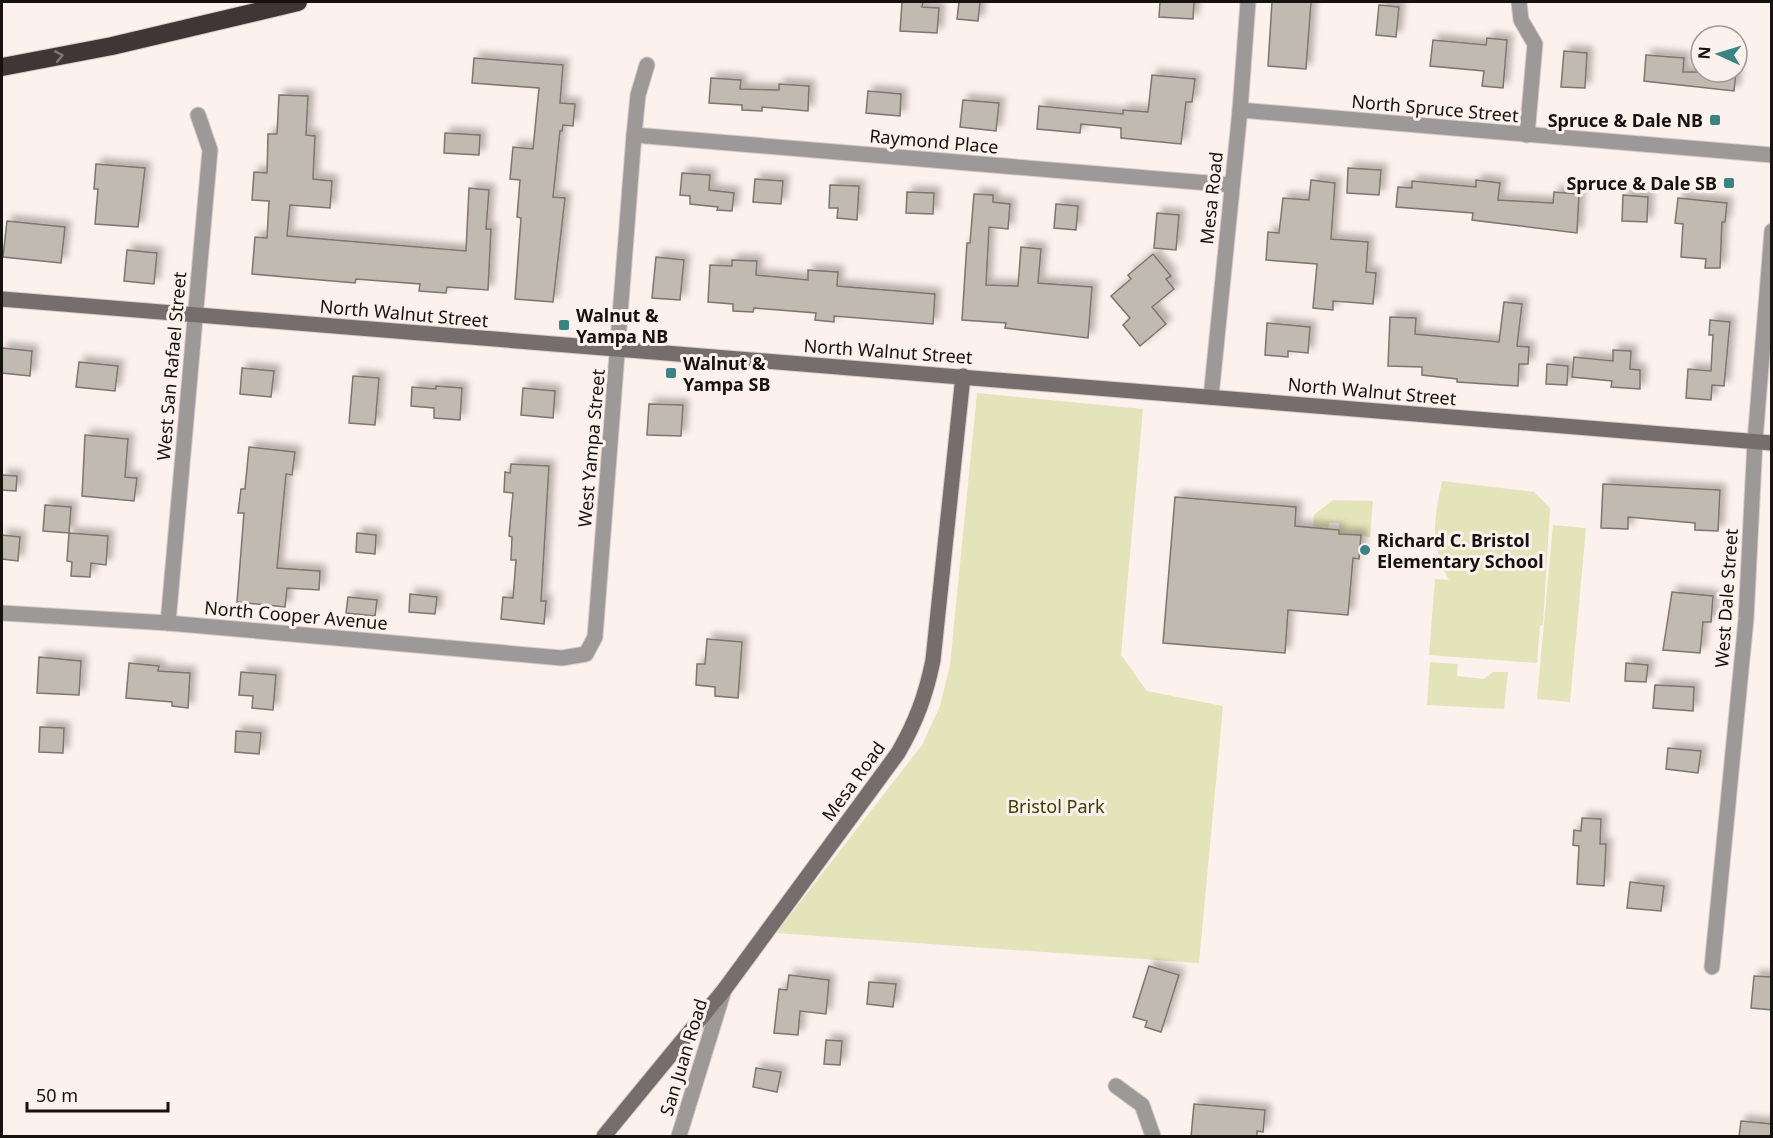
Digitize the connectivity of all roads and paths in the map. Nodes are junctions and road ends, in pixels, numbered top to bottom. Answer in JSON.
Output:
{"nodes":[{"id":1,"x":298,"y":2,"type":"edge"},
{"id":2,"x":1248,"y":2,"type":"edge"},
{"id":3,"x":1519,"y":2,"type":"edge"},
{"id":4,"x":647,"y":65,"type":"dead end"},
{"id":5,"x":2,"y":67,"type":"edge"},
{"id":6,"x":1240,"y":110,"type":"junction"},
{"id":7,"x":198,"y":114,"type":"dead end"},
{"id":8,"x":634,"y":135,"type":"junction"},
{"id":9,"x":1527,"y":135,"type":"junction"},
{"id":10,"x":1772,"y":155,"type":"edge"},
{"id":11,"x":1232,"y":185,"type":"junction"},
{"id":12,"x":1772,"y":231,"type":"edge"},
{"id":13,"x":2,"y":299,"type":"edge"},
{"id":14,"x":195,"y":316,"type":"junction"},
{"id":15,"x":618,"y":350,"type":"junction"},
{"id":16,"x":963,"y":376,"type":"junction"},
{"id":17,"x":1211,"y":397,"type":"junction"},
{"id":18,"x":1755,"y":441,"type":"junction"},
{"id":19,"x":1772,"y":443,"type":"edge"},
{"id":20,"x":2,"y":613,"type":"edge"},
{"id":21,"x":168,"y":623,"type":"junction"},
{"id":22,"x":586,"y":654,"type":"joint"},
{"id":23,"x":1712,"y":967,"type":"dead end"},
{"id":24,"x":724,"y":990,"type":"junction"},
{"id":25,"x":1116,"y":1086,"type":"dead end"},
{"id":26,"x":604,"y":1137,"type":"edge"},
{"id":27,"x":679,"y":1137,"type":"edge"},
{"id":28,"x":1153,"y":1137,"type":"edge"}],
"edges":[{"from":5,"to":1,"type":"highway","one_way":true},
{"from":2,"to":6,"type":"street","name":"Mesa Road"},
{"from":3,"to":9,"type":"street"},
{"from":4,"to":8,"type":"street","name":"West Yampa Street"},
{"from":6,"to":9,"type":"street","name":"North Spruce Street"},
{"from":6,"to":11,"type":"street","name":"Mesa Road"},
{"from":7,"to":14,"type":"street","name":"West San Rafael Street"},
{"from":8,"to":11,"type":"street","name":"Raymond Place"},
{"from":8,"to":15,"type":"street","name":"West Yampa Street"},
{"from":9,"to":10,"type":"street","name":"North Spruce Street"},
{"from":11,"to":17,"type":"street","name":"Mesa Road"},
{"from":12,"to":18,"type":"street","name":"West Dale Street"},
{"from":13,"to":14,"type":"main road","name":"North Walnut Street"},
{"from":14,"to":15,"type":"main road","name":"North Walnut Street"},
{"from":14,"to":21,"type":"street","name":"West San Rafael Street"},
{"from":15,"to":16,"type":"main road","name":"North Walnut Street"},
{"from":15,"to":22,"type":"street","name":"West Yampa Street"},
{"from":16,"to":17,"type":"main road","name":"North Walnut Street"},
{"from":16,"to":24,"type":"main road","name":"Mesa Road"},
{"from":17,"to":18,"type":"main road","name":"North Walnut Street"},
{"from":18,"to":19,"type":"main road","name":"North Walnut Street"},
{"from":18,"to":23,"type":"street","name":"West Dale Street"},
{"from":20,"to":21,"type":"street","name":"North Cooper Avenue"},
{"from":21,"to":22,"type":"street","name":"North Cooper Avenue"},
{"from":24,"to":26,"type":"main road","name":"Mesa Road"},
{"from":24,"to":27,"type":"street","name":"San Juan Road"},
{"from":25,"to":28,"type":"street"}]}
